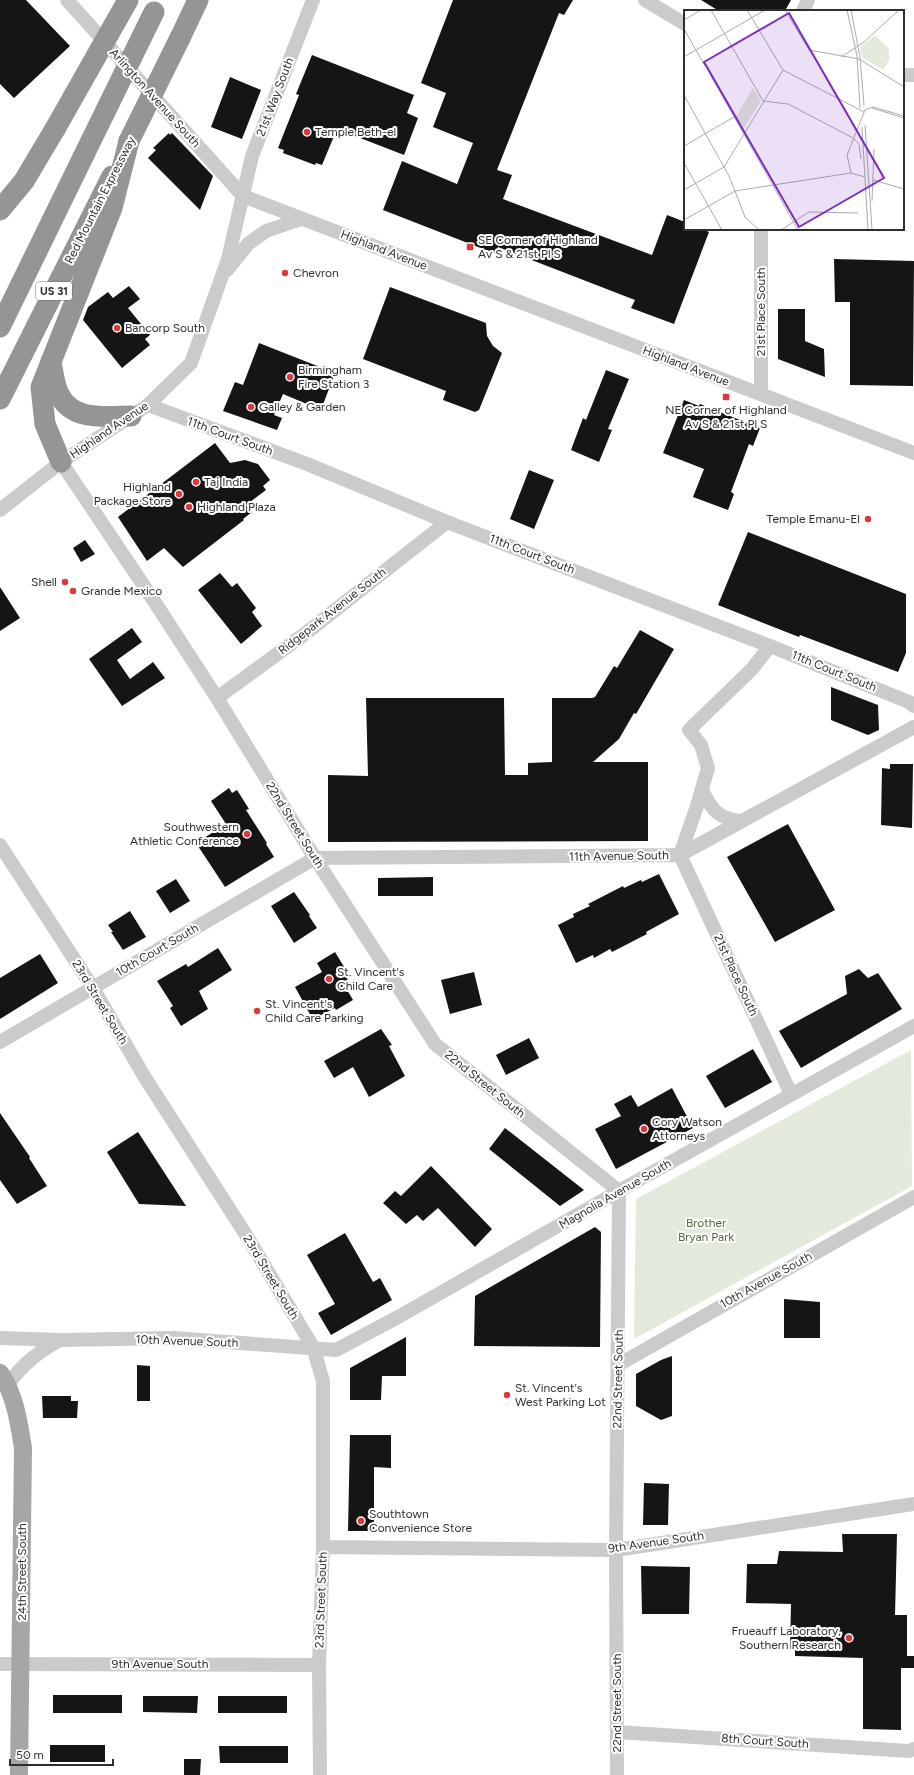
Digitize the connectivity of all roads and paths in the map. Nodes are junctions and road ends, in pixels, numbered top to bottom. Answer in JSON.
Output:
{"nodes":[{"id":1,"x":67,"y":0,"type":"edge"},
{"id":2,"x":128,"y":0,"type":"edge"},
{"id":3,"x":198,"y":0,"type":"edge"},
{"id":4,"x":313,"y":0,"type":"edge"},
{"id":5,"x":645,"y":0,"type":"edge"},
{"id":6,"x":808,"y":0,"type":"edge"},
{"id":7,"x":157,"y":6,"type":"edge"},
{"id":8,"x":803,"y":10,"type":"edge"},
{"id":9,"x":684,"y":23,"type":"edge"},
{"id":10,"x":112,"y":188,"type":"junction"},
{"id":11,"x":243,"y":196,"type":"junction"},
{"id":12,"x":0,"y":210,"type":"edge"},
{"id":13,"x":301,"y":219,"type":"junction"},
{"id":14,"x":762,"y":230,"type":"edge"},
{"id":15,"x":222,"y":276,"type":"junction"},
{"id":16,"x":0,"y":327,"type":"edge"},
{"id":17,"x":51,"y":361,"type":"junction"},
{"id":18,"x":761,"y":394,"type":"junction"},
{"id":19,"x":0,"y":399,"type":"edge"},
{"id":20,"x":148,"y":405,"type":"junction"},
{"id":21,"x":131,"y":416,"type":"junction"},
{"id":22,"x":914,"y":453,"type":"edge"},
{"id":23,"x":61,"y":462,"type":"junction"},
{"id":24,"x":0,"y":510,"type":"edge"},
{"id":25,"x":447,"y":522,"type":"junction"},
{"id":26,"x":770,"y":646,"type":"junction"},
{"id":27,"x":217,"y":698,"type":"junction"},
{"id":28,"x":914,"y":706,"type":"edge"},
{"id":29,"x":914,"y":727,"type":"edge"},
{"id":30,"x":702,"y":790,"type":"junction"},
{"id":31,"x":742,"y":821,"type":"junction"},
{"id":32,"x":1,"y":849,"type":"edge"},
{"id":33,"x":680,"y":855,"type":"junction"},
{"id":34,"x":315,"y":858,"type":"junction"},
{"id":35,"x":93,"y":988,"type":"junction"},
{"id":36,"x":914,"y":1026,"type":"edge"},
{"id":37,"x":0,"y":1042,"type":"edge"},
{"id":38,"x":791,"y":1094,"type":"junction"},
{"id":39,"x":619,"y":1192,"type":"junction"},
{"id":40,"x":914,"y":1197,"type":"edge"},
{"id":41,"x":0,"y":1338,"type":"edge"},
{"id":42,"x":61,"y":1340,"type":"junction"},
{"id":43,"x":313,"y":1347,"type":"junction"},
{"id":44,"x":618,"y":1365,"type":"junction"},
{"id":45,"x":4,"y":1378,"type":"edge"},
{"id":46,"x":914,"y":1504,"type":"edge"},
{"id":47,"x":323,"y":1547,"type":"junction"},
{"id":48,"x":616,"y":1550,"type":"junction"},
{"id":49,"x":1,"y":1664,"type":"dead end"},
{"id":50,"x":22,"y":1664,"type":"junction"},
{"id":51,"x":319,"y":1665,"type":"junction"},
{"id":52,"x":617,"y":1732,"type":"junction"},
{"id":53,"x":914,"y":1749,"type":"edge"},
{"id":54,"x":19,"y":1775,"type":"edge"},
{"id":55,"x":320,"y":1775,"type":"edge"},
{"id":56,"x":617,"y":1775,"type":"edge"}],
"edges":[{"from":1,"to":11,"type":"street","name":"Arlington Avenue South"},
{"from":2,"to":12,"type":"highway","bridge":true},
{"from":3,"to":10,"type":"highway","name":"Red Mountain Expressway","number":"US 31","bridge":true},
{"from":4,"to":11,"type":"street","name":"21st Way South"},
{"from":5,"to":9,"type":"street"},
{"from":6,"to":8,"type":"street"},
{"from":7,"to":16,"type":"highway","number":"US 31","bridge":true},
{"from":10,"to":17,"type":"highway"},
{"from":10,"to":19,"type":"highway","name":"Red Mountain Expressway","number":"US 31"},
{"from":11,"to":13,"type":"street","name":"Highland Avenue"},
{"from":11,"to":15,"type":"street","name":"Highland Avenue"},
{"from":13,"to":15,"type":"street"},
{"from":13,"to":18,"type":"street","name":"Highland Avenue"},
{"from":14,"to":18,"type":"street","name":"21st Place South"},
{"from":15,"to":20,"type":"street","name":"Highland Avenue"},
{"from":17,"to":21,"type":"highway"},
{"from":17,"to":23,"type":"highway"},
{"from":18,"to":22,"type":"street","name":"Highland Avenue"},
{"from":20,"to":21,"type":"street","name":"Highland Avenue"},
{"from":20,"to":25,"type":"street","name":"11th Court South"},
{"from":21,"to":23,"type":"street","name":"Highland Avenue"},
{"from":23,"to":24,"type":"street","name":"Highland Avenue"},
{"from":23,"to":27,"type":"street","name":"22nd Street South"},
{"from":25,"to":26,"type":"street","name":"11th Court South"},
{"from":25,"to":27,"type":"street","name":"Ridgepark Avenue South"},
{"from":26,"to":28,"type":"street","name":"11th Court South"},
{"from":26,"to":30,"type":"street"},
{"from":27,"to":34,"type":"street","name":"22nd Street South"},
{"from":29,"to":31,"type":"street","name":"11th Avenue South"},
{"from":30,"to":31,"type":"street"},
{"from":30,"to":33,"type":"street"},
{"from":31,"to":33,"type":"street","name":"11th Avenue South"},
{"from":32,"to":35,"type":"street","name":"23rd Street South"},
{"from":33,"to":34,"type":"street","name":"11th Avenue South"},
{"from":33,"to":38,"type":"street","name":"21st Place South"},
{"from":34,"to":35,"type":"street","name":"10th Court South"},
{"from":34,"to":39,"type":"street","name":"22nd Street South"},
{"from":35,"to":37,"type":"street","name":"10th Court South"},
{"from":35,"to":43,"type":"street","name":"23rd Street South"},
{"from":36,"to":38,"type":"street","name":"Magnolia Avenue South"},
{"from":38,"to":39,"type":"street","name":"Magnolia Avenue South"},
{"from":39,"to":43,"type":"street","name":"Magnolia Avenue South"},
{"from":39,"to":44,"type":"street","name":"22nd Street South"},
{"from":40,"to":44,"type":"street","name":"10th Avenue South"},
{"from":41,"to":42,"type":"street","name":"10th Avenue South"},
{"from":42,"to":43,"type":"street","name":"10th Avenue South"},
{"from":42,"to":45,"type":"street","name":"10th Avenue South"},
{"from":43,"to":47,"type":"street","name":"23rd Street South"},
{"from":44,"to":48,"type":"street","name":"22nd Street South"},
{"from":45,"to":50,"type":"main road","name":"24th Street South"},
{"from":46,"to":48,"type":"street","name":"9th Avenue South"},
{"from":47,"to":48,"type":"street","name":"9th Avenue South"},
{"from":47,"to":51,"type":"street","name":"23rd Street South"},
{"from":48,"to":52,"type":"street","name":"22nd Street South"},
{"from":49,"to":50,"type":"street","name":"9th Avenue South"},
{"from":50,"to":51,"type":"street","name":"9th Avenue South"},
{"from":50,"to":54,"type":"main road","name":"24th Street South"},
{"from":51,"to":55,"type":"street","name":"23rd Street South"},
{"from":52,"to":53,"type":"street","name":"8th Court South"},
{"from":52,"to":56,"type":"street","name":"22nd Street South"}]}
